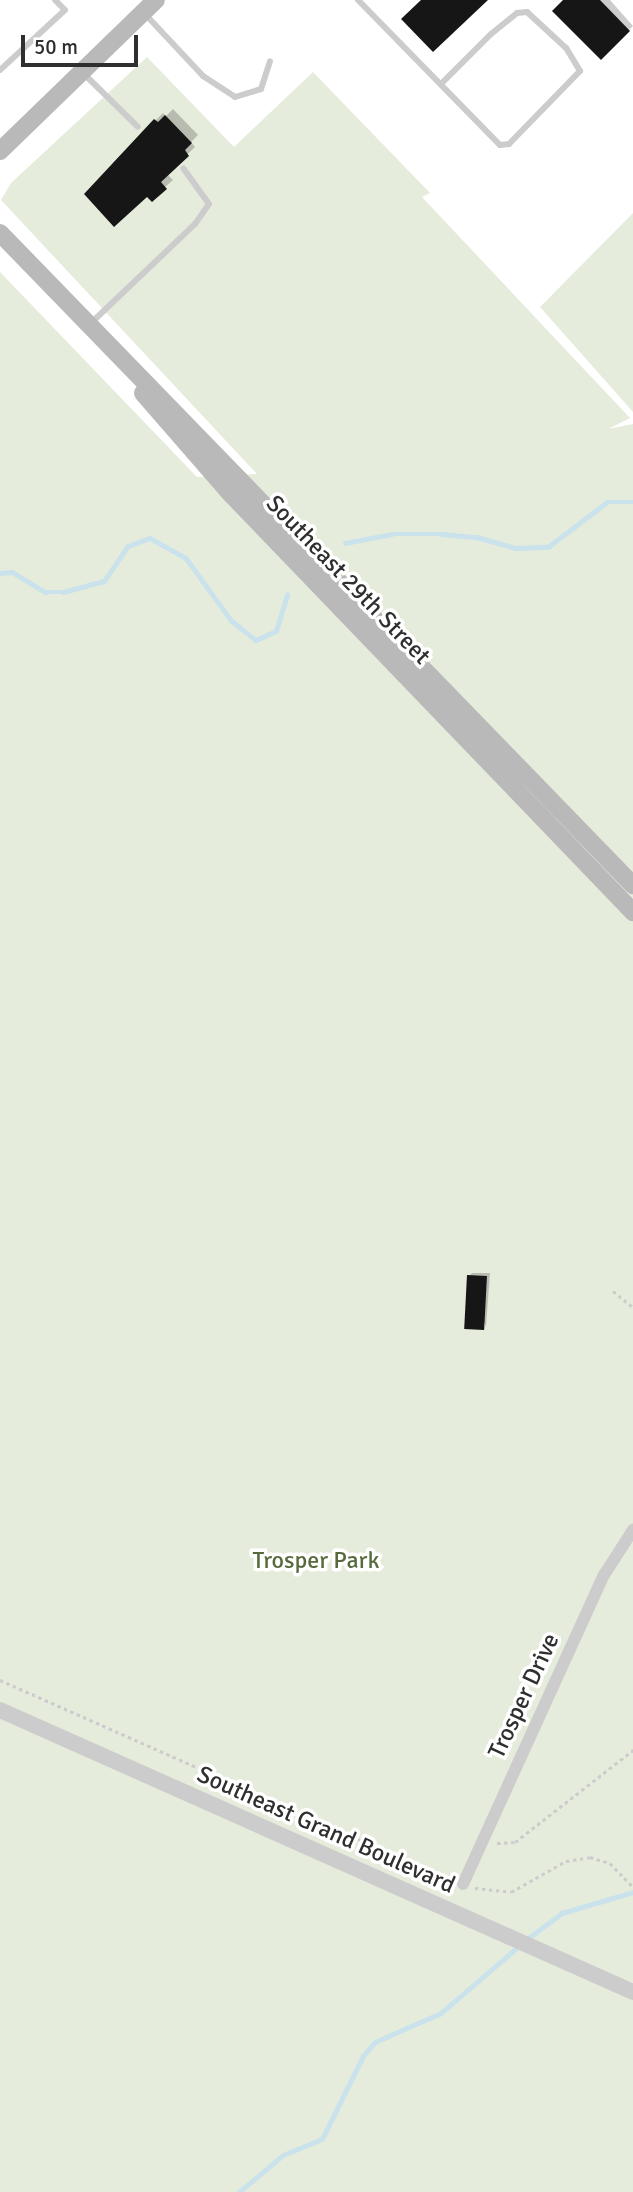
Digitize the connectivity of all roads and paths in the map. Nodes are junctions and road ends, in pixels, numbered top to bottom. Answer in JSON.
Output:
{"nodes":[{"id":1,"x":55,"y":0,"type":"edge"},
{"id":2,"x":358,"y":0,"type":"edge"},
{"id":3,"x":150,"y":6,"type":"edge"},
{"id":4,"x":0,"y":56,"type":"edge"},
{"id":5,"x":270,"y":61,"type":"dead end"},
{"id":6,"x":7,"y":63,"type":"junction"},
{"id":7,"x":0,"y":70,"type":"edge"},
{"id":8,"x":82,"y":72,"type":"junction"},
{"id":9,"x":441,"y":84,"type":"junction"},
{"id":10,"x":138,"y":127,"type":"dead end"},
{"id":11,"x":0,"y":151,"type":"edge"},
{"id":12,"x":183,"y":168,"type":"dead end"},
{"id":13,"x":0,"y":233,"type":"edge"},
{"id":14,"x":37,"y":272,"type":"junction"},
{"id":15,"x":89,"y":324,"type":"junction"},
{"id":16,"x":633,"y":885,"type":"edge"},
{"id":17,"x":633,"y":912,"type":"edge"},
{"id":18,"x":613,"y":1291,"type":"dead end"},
{"id":19,"x":633,"y":1307,"type":"edge"},
{"id":20,"x":633,"y":1530,"type":"edge"},
{"id":21,"x":0,"y":1680,"type":"edge"},
{"id":22,"x":0,"y":1710,"type":"edge"},
{"id":23,"x":633,"y":1750,"type":"edge"},
{"id":24,"x":479,"y":1844,"type":"junction"},
{"id":25,"x":463,"y":1884,"type":"junction"},
{"id":26,"x":633,"y":1887,"type":"edge"},
{"id":27,"x":633,"y":1992,"type":"edge"}],
"edges":[{"from":1,"to":6,"type":"lane"},
{"from":2,"to":9,"type":"lane"},
{"from":3,"to":5,"type":"lane"},
{"from":3,"to":8,"type":"main road"},
{"from":4,"to":6,"type":"lane"},
{"from":6,"to":7,"type":"lane"},
{"from":8,"to":10,"type":"lane"},
{"from":8,"to":11,"type":"main road"},
{"from":9,"to":9,"type":"lane"},
{"from":12,"to":15,"type":"lane"},
{"from":13,"to":14,"type":"main road","name":"Southeast 29th Street"},
{"from":14,"to":15,"type":"main road","name":"Southeast 29th Street"},
{"from":14,"to":17,"type":"main road","name":"Southeast 29th Street"},
{"from":15,"to":16,"type":"main road","name":"Southeast 29th Street"},
{"from":18,"to":19,"type":"path"},
{"from":20,"to":24,"type":"street","name":"Trosper Drive"},
{"from":21,"to":25,"type":"path"},
{"from":22,"to":27,"type":"street","name":"Southeast Grand Boulevard"},
{"from":23,"to":24,"type":"path"},
{"from":24,"to":25,"type":"street","name":"Trosper Drive"},
{"from":25,"to":26,"type":"path"}]}
